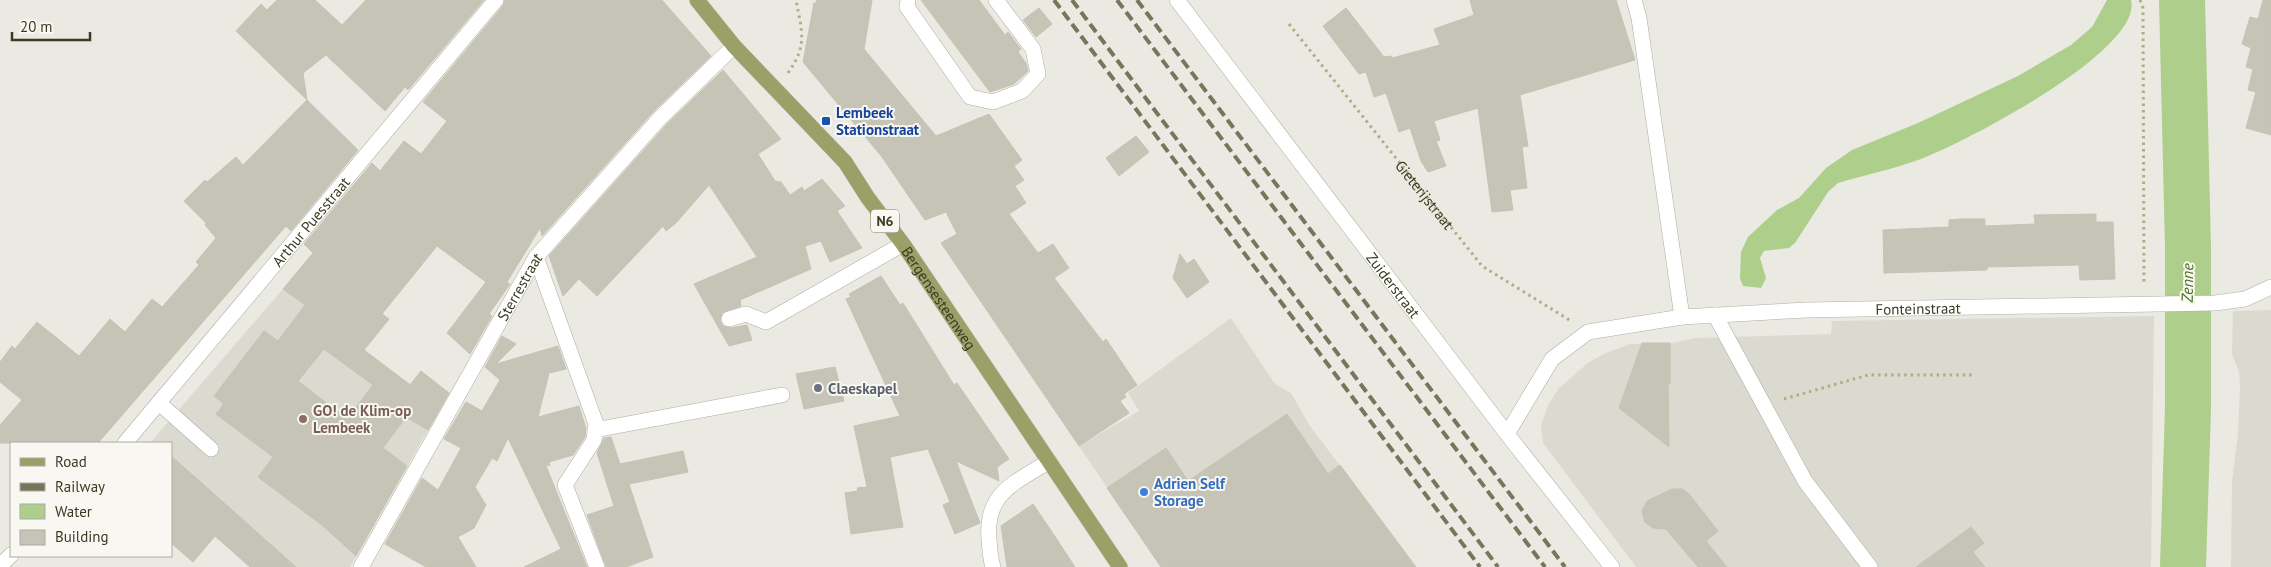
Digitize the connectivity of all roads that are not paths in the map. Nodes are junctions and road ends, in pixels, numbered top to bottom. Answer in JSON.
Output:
{"nodes":[{"id":1,"x":496,"y":0,"type":"edge"},
{"id":2,"x":697,"y":0,"type":"edge"},
{"id":3,"x":908,"y":0,"type":"edge"},
{"id":4,"x":996,"y":0,"type":"edge"},
{"id":5,"x":1176,"y":0,"type":"edge"},
{"id":6,"x":1634,"y":0,"type":"edge"},
{"id":7,"x":734,"y":46,"type":"junction"},
{"id":8,"x":903,"y":244,"type":"junction"},
{"id":9,"x":536,"y":257,"type":"junction"},
{"id":10,"x":2271,"y":287,"type":"edge"},
{"id":11,"x":1716,"y":315,"type":"junction"},
{"id":12,"x":1682,"y":317,"type":"junction"},
{"id":13,"x":729,"y":319,"type":"dead end"},
{"id":14,"x":782,"y":395,"type":"dead end"},
{"id":15,"x":159,"y":403,"type":"junction"},
{"id":16,"x":595,"y":430,"type":"junction"},
{"id":17,"x":1507,"y":434,"type":"junction"},
{"id":18,"x":126,"y":442,"type":"edge"},
{"id":19,"x":211,"y":450,"type":"dead end"},
{"id":20,"x":1049,"y":461,"type":"junction"},
{"id":21,"x":10,"y":556,"type":"edge"},
{"id":22,"x":0,"y":566,"type":"edge"},
{"id":23,"x":361,"y":567,"type":"edge"},
{"id":24,"x":597,"y":567,"type":"edge"},
{"id":25,"x":993,"y":567,"type":"edge"},
{"id":26,"x":1120,"y":567,"type":"edge"},
{"id":27,"x":1612,"y":567,"type":"edge"},
{"id":28,"x":1870,"y":567,"type":"edge"}],
"edges":[{"from":1,"to":15,"type":"street","name":"Arthur Puesstraat"},
{"from":2,"to":7,"type":"main road","name":"Bergensesteenweg","number":"N6"},
{"from":3,"to":4,"type":"street"},
{"from":5,"to":17,"type":"street","name":"Zuiderstraat"},
{"from":6,"to":12,"type":"street"},
{"from":7,"to":8,"type":"main road","name":"Bergensesteenweg","number":"N6"},
{"from":7,"to":9,"type":"street","name":"Sterrestraat"},
{"from":8,"to":13,"type":"street"},
{"from":8,"to":20,"type":"main road","name":"Bergensesteenweg","number":"N6"},
{"from":9,"to":16,"type":"street"},
{"from":9,"to":23,"type":"street","name":"Sterrestraat"},
{"from":10,"to":11,"type":"street","name":"Fonteinstraat"},
{"from":11,"to":12,"type":"street","name":"Fonteinstraat"},
{"from":11,"to":28,"type":"street"},
{"from":12,"to":17,"type":"street","name":"Fonteinstraat"},
{"from":14,"to":16,"type":"street"},
{"from":15,"to":18,"type":"street","name":"Arthur Puesstraat"},
{"from":15,"to":19,"type":"street"},
{"from":16,"to":24,"type":"street"},
{"from":17,"to":27,"type":"street","name":"Zuiderstraat"},
{"from":20,"to":25,"type":"street"},
{"from":20,"to":26,"type":"main road","name":"Bergensesteenweg","number":"N6"},
{"from":21,"to":22,"type":"street"}]}
